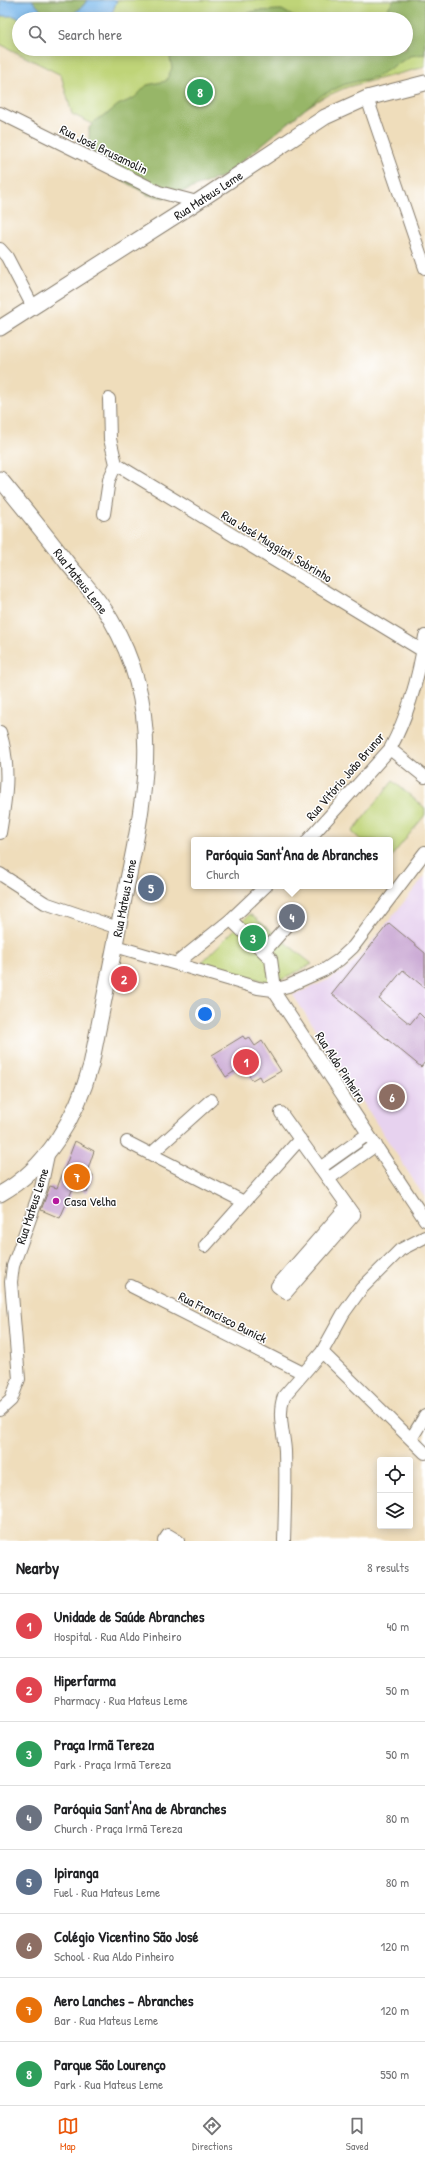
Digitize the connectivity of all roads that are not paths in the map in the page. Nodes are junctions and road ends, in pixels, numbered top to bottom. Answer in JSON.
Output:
{"nodes":[{"id":1,"x":425,"y":84,"type":"edge"},
{"id":2,"x":367,"y":98,"type":"junction"},
{"id":3,"x":0,"y":113,"type":"edge"},
{"id":4,"x":197,"y":202,"type":"junction"},
{"id":5,"x":0,"y":249,"type":"edge"},
{"id":6,"x":425,"y":268,"type":"edge"},
{"id":7,"x":33,"y":307,"type":"junction"},
{"id":8,"x":0,"y":328,"type":"edge"},
{"id":9,"x":109,"y":399,"type":"dead end"},
{"id":10,"x":116,"y":464,"type":"junction"},
{"id":11,"x":0,"y":479,"type":"edge"},
{"id":12,"x":104,"y":514,"type":"dead end"},
{"id":13,"x":425,"y":636,"type":"edge"},
{"id":14,"x":423,"y":651,"type":"junction"},
{"id":15,"x":0,"y":732,"type":"edge"},
{"id":16,"x":390,"y":749,"type":"junction"},
{"id":17,"x":425,"y":777,"type":"edge"},
{"id":18,"x":0,"y":833,"type":"edge"},
{"id":19,"x":311,"y":837,"type":"edge"},
{"id":20,"x":425,"y":852,"type":"edge"},
{"id":21,"x":0,"y":874,"type":"edge"},
{"id":22,"x":263,"y":889,"type":"edge"},
{"id":23,"x":230,"y":920,"type":"junction"},
{"id":24,"x":287,"y":926,"type":"dead end"},
{"id":25,"x":118,"y":928,"type":"junction"},
{"id":26,"x":114,"y":946,"type":"junction"},
{"id":27,"x":264,"y":952,"type":"junction"},
{"id":28,"x":177,"y":963,"type":"junction"},
{"id":29,"x":273,"y":990,"type":"junction"},
{"id":30,"x":212,"y":1100,"type":"dead end"},
{"id":31,"x":281,"y":1113,"type":"dead end"},
{"id":32,"x":368,"y":1134,"type":"junction"},
{"id":33,"x":300,"y":1139,"type":"junction"},
{"id":34,"x":127,"y":1142,"type":"dead end"},
{"id":35,"x":376,"y":1145,"type":"junction"},
{"id":36,"x":50,"y":1149,"type":"junction"},
{"id":37,"x":151,"y":1154,"type":"junction"},
{"id":38,"x":320,"y":1168,"type":"junction"},
{"id":39,"x":328,"y":1179,"type":"junction"},
{"id":40,"x":0,"y":1194,"type":"edge"},
{"id":41,"x":244,"y":1202,"type":"junction"},
{"id":42,"x":347,"y":1206,"type":"junction"},
{"id":43,"x":425,"y":1220,"type":"edge"},
{"id":44,"x":425,"y":1237,"type":"edge"},
{"id":45,"x":205,"y":1246,"type":"dead end"},
{"id":46,"x":131,"y":1286,"type":"dead end"},
{"id":47,"x":322,"y":1352,"type":"junction"},
{"id":48,"x":303,"y":1374,"type":"junction"},
{"id":49,"x":0,"y":1410,"type":"edge"},
{"id":50,"x":425,"y":1416,"type":"edge"},
{"id":51,"x":411,"y":1439,"type":"junction"},
{"id":52,"x":425,"y":1453,"type":"edge"},
{"id":53,"x":164,"y":1541,"type":"edge"},
{"id":54,"x":178,"y":1541,"type":"edge"},
{"id":55,"x":284,"y":1541,"type":"edge"}],
"edges":[{"from":1,"to":2,"type":"main road","name":"Rua Mateus Leme"},
{"from":2,"to":4,"type":"main road","name":"Rua Mateus Leme"},
{"from":2,"to":6,"type":"street"},
{"from":3,"to":4,"type":"street","name":"Rua José Brusamolin"},
{"from":4,"to":7,"type":"main road","name":"Rua Mateus Leme"},
{"from":5,"to":7,"type":"street"},
{"from":7,"to":8,"type":"main road","name":"Rua Mateus Leme"},
{"from":9,"to":10,"type":"street"},
{"from":10,"to":12,"type":"street"},
{"from":10,"to":14,"type":"street","name":"Rua José Muggiati Sobrinho"},
{"from":11,"to":25,"type":"main road","name":"Rua Mateus Leme"},
{"from":13,"to":14,"type":"street","name":"Rua Vitório João Brunor"},
{"from":14,"to":16,"type":"street","name":"Rua Vitório João Brunor"},
{"from":15,"to":18,"type":"street"},
{"from":16,"to":17,"type":"street"},
{"from":16,"to":19,"type":"street","name":"Rua Vitório João Brunor"},
{"from":20,"to":29,"type":"street"},
{"from":21,"to":25,"type":"street"},
{"from":22,"to":23,"type":"street"},
{"from":23,"to":27,"type":"street"},
{"from":23,"to":28,"type":"street"},
{"from":24,"to":27,"type":"street"},
{"from":25,"to":26,"type":"main road","name":"Rua Mateus Leme"},
{"from":26,"to":28,"type":"street"},
{"from":26,"to":36,"type":"main road","name":"Rua Mateus Leme"},
{"from":27,"to":29,"type":"street"},
{"from":28,"to":29,"type":"street"},
{"from":29,"to":32,"type":"street","name":"Rua Aldo Pinheiro"},
{"from":30,"to":37,"type":"street"},
{"from":31,"to":33,"type":"street"},
{"from":32,"to":35,"type":"street","name":"Rua Aldo Pinheiro"},
{"from":32,"to":38,"type":"street"},
{"from":33,"to":38,"type":"street"},
{"from":33,"to":41,"type":"street"},
{"from":34,"to":37,"type":"street"},
{"from":35,"to":39,"type":"street"},
{"from":35,"to":43,"type":"street","name":"Rua Aldo Pinheiro"},
{"from":36,"to":40,"type":"main road"},
{"from":36,"to":49,"type":"street","name":"Rua Mateus Leme"},
{"from":37,"to":41,"type":"street"},
{"from":38,"to":39,"type":"street"},
{"from":39,"to":42,"type":"street"},
{"from":41,"to":45,"type":"street"},
{"from":42,"to":42,"type":"street"},
{"from":44,"to":47,"type":"street"},
{"from":46,"to":48,"type":"street","name":"Rua Francisco Bunick"},
{"from":47,"to":48,"type":"street"},
{"from":47,"to":51,"type":"street"},
{"from":48,"to":55,"type":"street"},
{"from":50,"to":51,"type":"street"},
{"from":51,"to":52,"type":"street"},
{"from":53,"to":54,"type":"street"}]}
